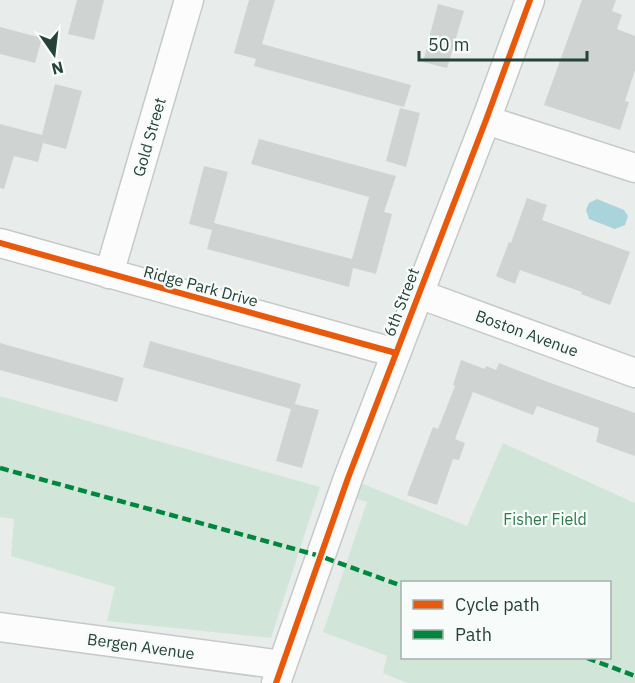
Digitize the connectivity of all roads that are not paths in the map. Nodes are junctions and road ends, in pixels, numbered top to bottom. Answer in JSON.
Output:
{"nodes":[{"id":1,"x":189,"y":0,"type":"edge"},
{"id":2,"x":530,"y":0,"type":"edge"},
{"id":3,"x":486,"y":120,"type":"junction"},
{"id":4,"x":635,"y":168,"type":"edge"},
{"id":5,"x":0,"y":243,"type":"edge"},
{"id":6,"x":109,"y":274,"type":"junction"},
{"id":7,"x":419,"y":294,"type":"junction"},
{"id":8,"x":396,"y":353,"type":"junction"},
{"id":9,"x":635,"y":373,"type":"edge"},
{"id":10,"x":0,"y":627,"type":"edge"},
{"id":11,"x":279,"y":674,"type":"edge"}],
"edges":[{"from":1,"to":6,"type":"street","name":"Gold Street"},
{"from":2,"to":3,"type":"street","name":"6th Street"},
{"from":3,"to":4,"type":"street"},
{"from":3,"to":7,"type":"street","name":"6th Street"},
{"from":5,"to":6,"type":"street","name":"Ridge Park Drive"},
{"from":6,"to":8,"type":"street","name":"Ridge Park Drive"},
{"from":7,"to":8,"type":"street","name":"6th Street"},
{"from":7,"to":9,"type":"street","name":"Boston Avenue"},
{"from":8,"to":11,"type":"street","name":"6th Street"},
{"from":10,"to":11,"type":"street","name":"Bergen Avenue"}]}
